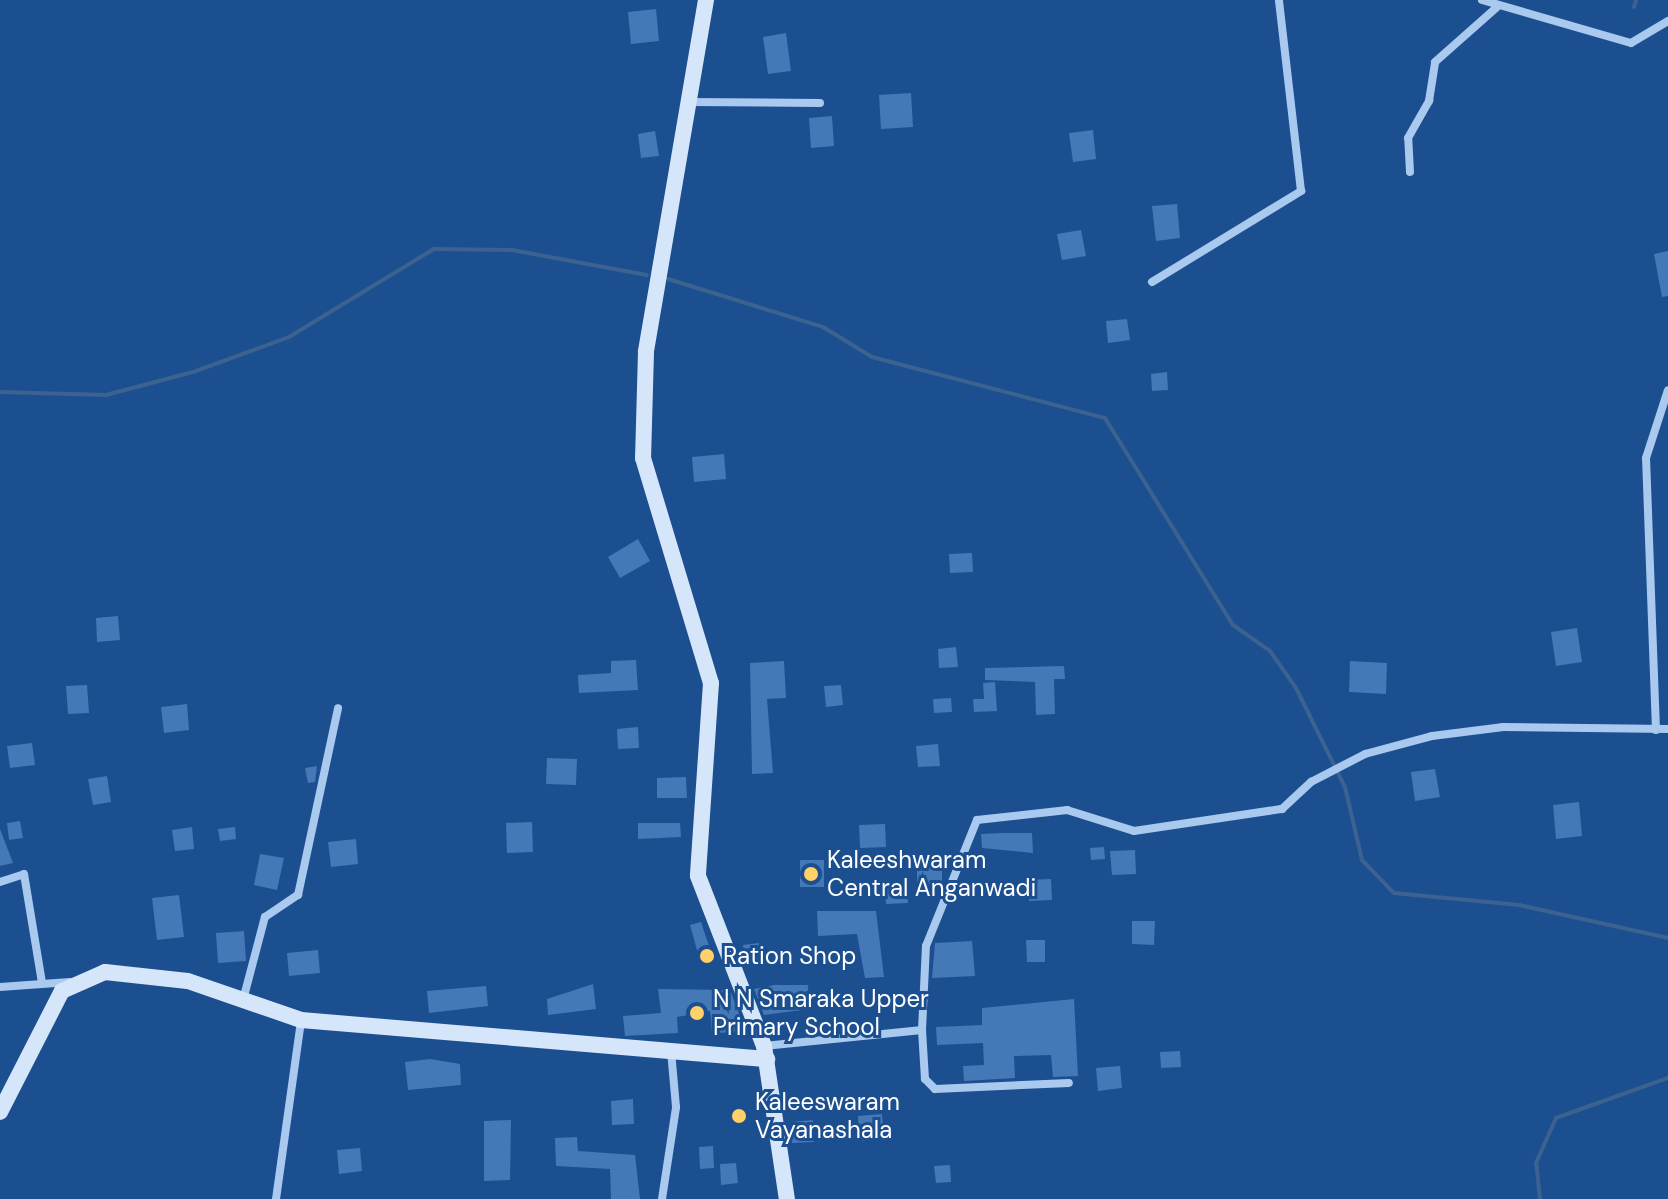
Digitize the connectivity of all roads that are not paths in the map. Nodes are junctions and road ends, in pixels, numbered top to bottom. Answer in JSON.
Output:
{"nodes":[{"id":1,"x":706,"y":0,"type":"edge"},
{"id":2,"x":1279,"y":0,"type":"edge"},
{"id":3,"x":1482,"y":0,"type":"edge"},
{"id":4,"x":1497,"y":7,"type":"junction"},
{"id":5,"x":1668,"y":21,"type":"edge"},
{"id":6,"x":687,"y":102,"type":"junction"},
{"id":7,"x":820,"y":103,"type":"dead end"},
{"id":8,"x":1410,"y":172,"type":"dead end"},
{"id":9,"x":1152,"y":282,"type":"dead end"},
{"id":10,"x":1668,"y":390,"type":"edge"},
{"id":11,"x":338,"y":708,"type":"dead end"},
{"id":12,"x":1668,"y":729,"type":"edge"},
{"id":13,"x":1656,"y":730,"type":"junction"},
{"id":14,"x":0,"y":882,"type":"edge"},
{"id":15,"x":71,"y":982,"type":"junction"},
{"id":16,"x":42,"y":983,"type":"junction"},
{"id":17,"x":0,"y":987,"type":"edge"},
{"id":18,"x":243,"y":1000,"type":"junction"},
{"id":19,"x":301,"y":1020,"type":"junction"},
{"id":20,"x":922,"y":1030,"type":"junction"},
{"id":21,"x":671,"y":1051,"type":"junction"},
{"id":22,"x":766,"y":1052,"type":"junction"},
{"id":23,"x":1069,"y":1083,"type":"dead end"},
{"id":24,"x":0,"y":1112,"type":"edge"},
{"id":25,"x":276,"y":1199,"type":"edge"},
{"id":26,"x":662,"y":1199,"type":"edge"},
{"id":27,"x":787,"y":1199,"type":"edge"}],
"edges":[{"from":1,"to":6,"type":"street"},
{"from":2,"to":9,"type":"street"},
{"from":3,"to":4,"type":"street"},
{"from":4,"to":5,"type":"street"},
{"from":4,"to":8,"type":"street"},
{"from":6,"to":7,"type":"street"},
{"from":6,"to":22,"type":"street"},
{"from":10,"to":13,"type":"street"},
{"from":11,"to":18,"type":"street"},
{"from":12,"to":13,"type":"street"},
{"from":13,"to":20,"type":"street"},
{"from":14,"to":16,"type":"street"},
{"from":15,"to":16,"type":"street"},
{"from":15,"to":18,"type":"street"},
{"from":15,"to":24,"type":"street"},
{"from":16,"to":17,"type":"street"},
{"from":18,"to":19,"type":"street"},
{"from":19,"to":21,"type":"street"},
{"from":19,"to":25,"type":"street"},
{"from":20,"to":22,"type":"street"},
{"from":20,"to":23,"type":"street"},
{"from":21,"to":22,"type":"street"},
{"from":21,"to":26,"type":"street"},
{"from":22,"to":27,"type":"street"}]}
